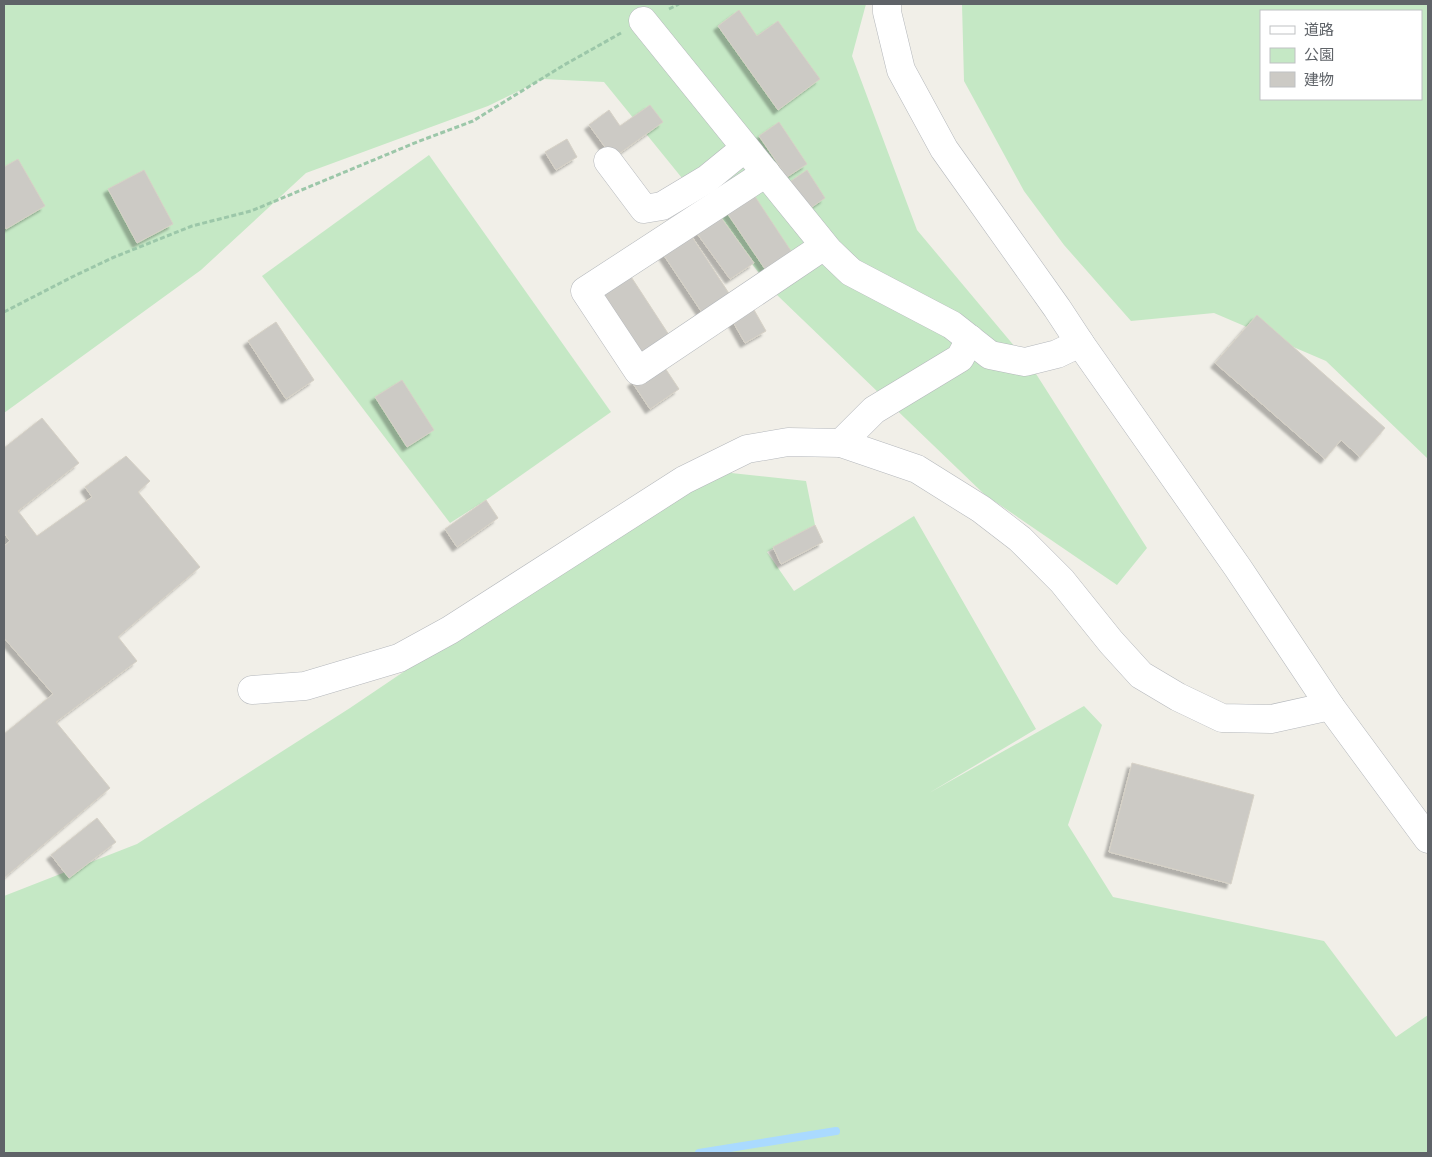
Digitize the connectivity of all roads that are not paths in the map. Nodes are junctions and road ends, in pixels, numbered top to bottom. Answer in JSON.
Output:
{"nodes":[{"id":1,"x":887,"y":4,"type":"edge"},
{"id":2,"x":643,"y":21,"type":"road end"},
{"id":3,"x":745,"y":148,"type":"junction"},
{"id":4,"x":608,"y":161,"type":"dead end"},
{"id":5,"x":766,"y":173,"type":"junction"},
{"id":6,"x":824,"y":246,"type":"junction"},
{"id":7,"x":970,"y":339,"type":"junction"},
{"id":8,"x":1080,"y":343,"type":"junction"},
{"id":9,"x":841,"y":443,"type":"junction"},
{"id":10,"x":252,"y":690,"type":"dead end"},
{"id":11,"x":1330,"y":706,"type":"junction"},
{"id":12,"x":1428,"y":839,"type":"edge"}],
"edges":[{"from":1,"to":8,"type":"street"},
{"from":2,"to":3,"type":"street"},
{"from":3,"to":4,"type":"street"},
{"from":3,"to":5,"type":"street"},
{"from":5,"to":6,"type":"street"},
{"from":5,"to":6,"type":"street"},
{"from":6,"to":7,"type":"street"},
{"from":7,"to":8,"type":"street"},
{"from":7,"to":9,"type":"street"},
{"from":8,"to":11,"type":"street"},
{"from":9,"to":10,"type":"street"},
{"from":9,"to":11,"type":"street"},
{"from":11,"to":12,"type":"street"}]}
